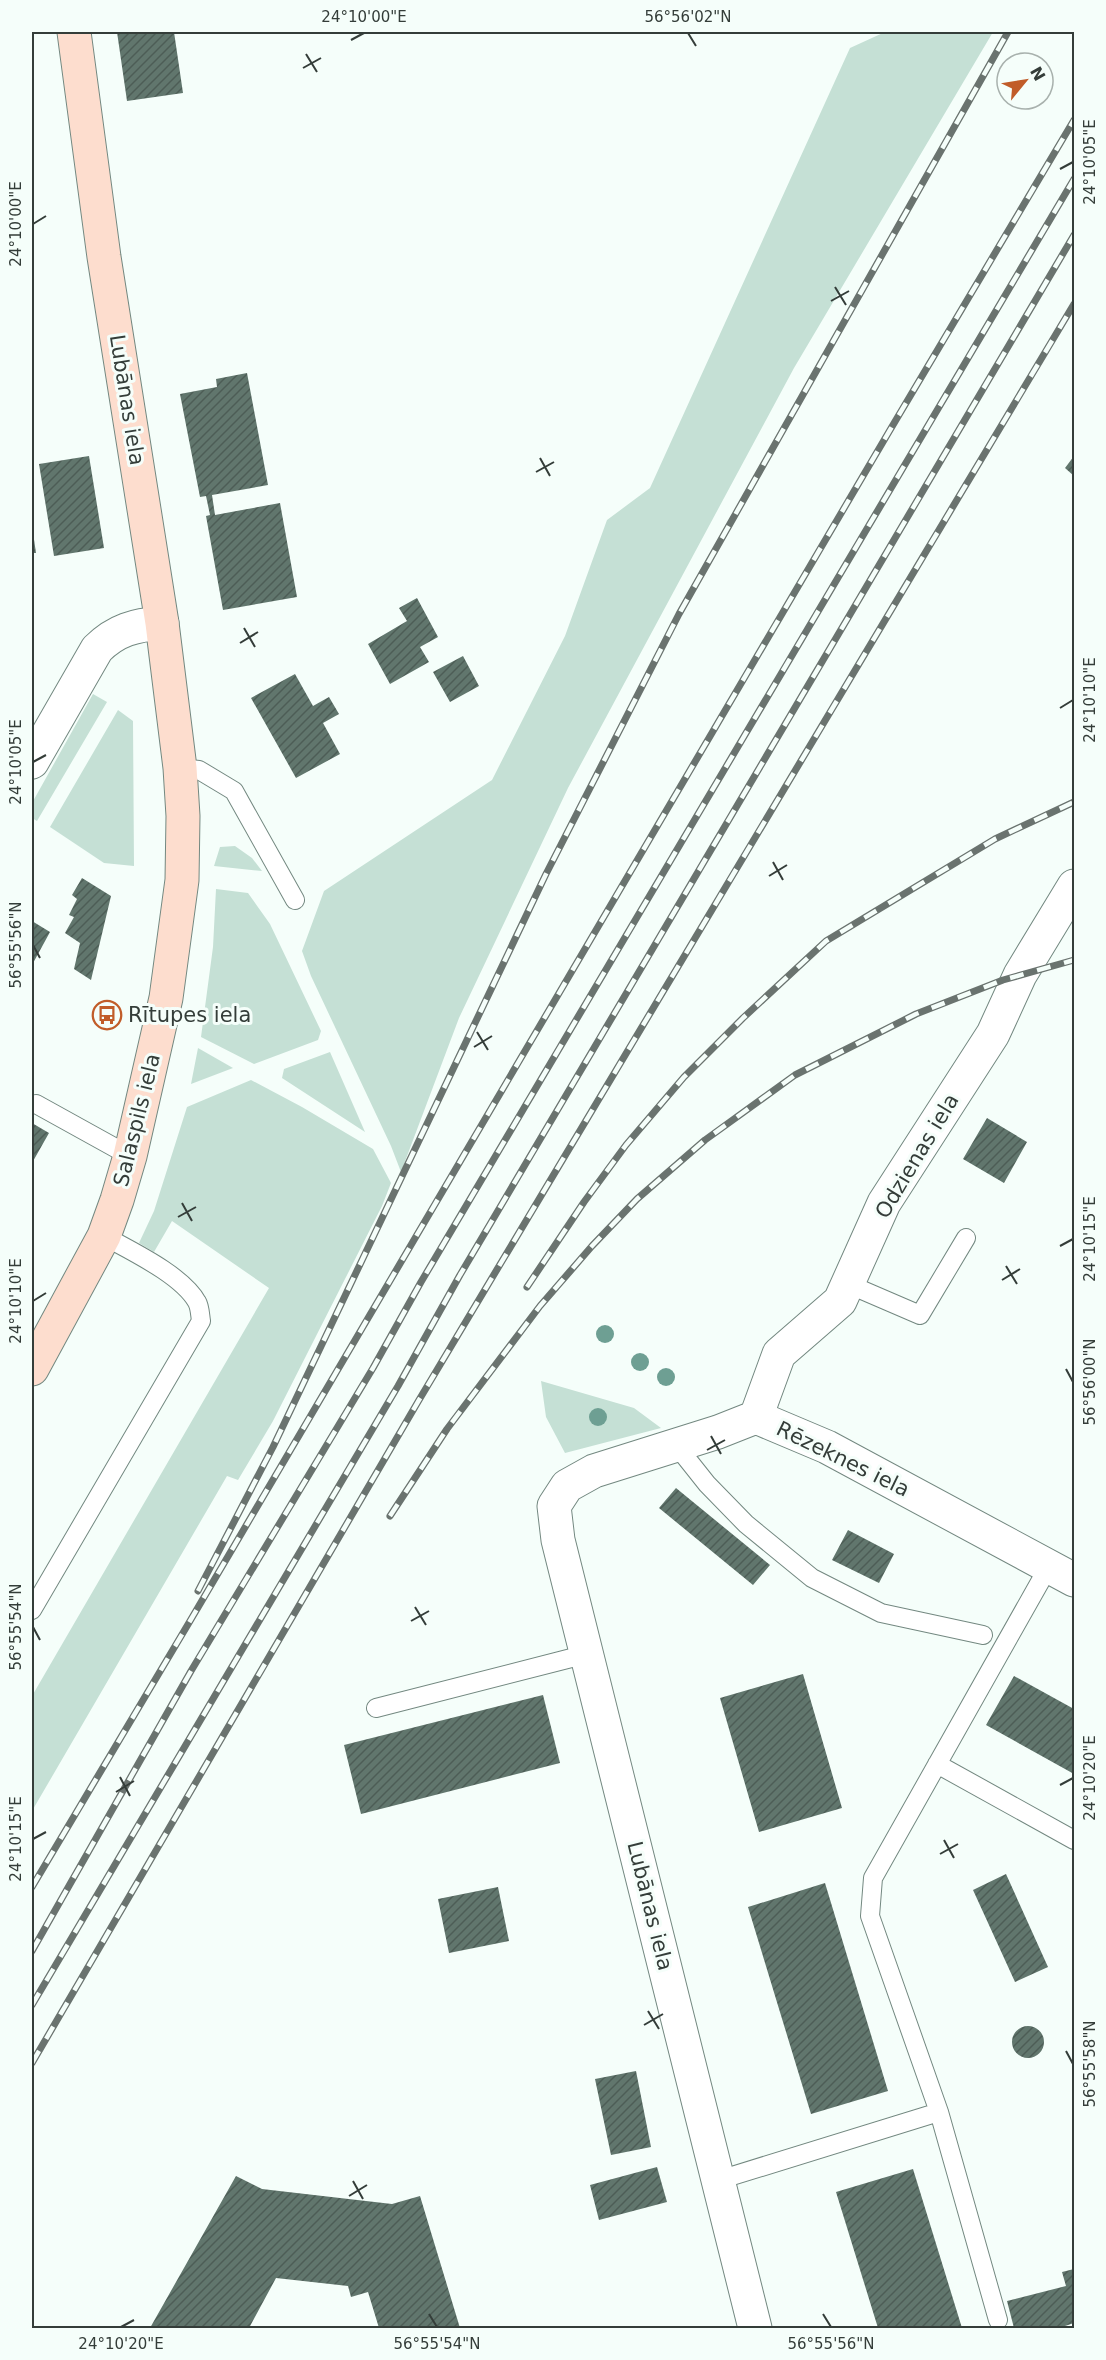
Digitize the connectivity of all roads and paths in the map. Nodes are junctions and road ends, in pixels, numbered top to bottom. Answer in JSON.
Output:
{"nodes":[{"id":1,"x":74,"y":32,"type":"edge"},
{"id":2,"x":162,"y":623,"type":"junction"},
{"id":3,"x":32,"y":762,"type":"edge"},
{"id":4,"x":180,"y":768,"type":"junction"},
{"id":5,"x":183,"y":816,"type":"joint"},
{"id":6,"x":1074,"y":886,"type":"edge"},
{"id":7,"x":295,"y":900,"type":"dead end"},
{"id":8,"x":36,"y":1104,"type":"dead end"},
{"id":9,"x":130,"y":1156,"type":"junction"},
{"id":10,"x":104,"y":1236,"type":"junction"},
{"id":11,"x":966,"y":1238,"type":"dead end"},
{"id":12,"x":848,"y":1284,"type":"junction"},
{"id":13,"x":32,"y":1369,"type":"edge"},
{"id":14,"x":756,"y":1417,"type":"junction"},
{"id":15,"x":676,"y":1445,"type":"junction"},
{"id":16,"x":567,"y":1486,"type":"joint"},
{"id":17,"x":1062,"y":1573,"type":"edge"},
{"id":18,"x":32,"y":1610,"type":"edge"},
{"id":19,"x":983,"y":1635,"type":"dead end"},
{"id":20,"x":587,"y":1654,"type":"junction"},
{"id":21,"x":376,"y":1708,"type":"dead end"},
{"id":22,"x":937,"y":1764,"type":"junction"},
{"id":23,"x":1074,"y":1840,"type":"edge"},
{"id":24,"x":939,"y":2112,"type":"junction"},
{"id":25,"x":719,"y":2180,"type":"junction"},
{"id":26,"x":998,"y":2320,"type":"dead end"},
{"id":27,"x":755,"y":2328,"type":"edge"}],
"edges":[{"from":1,"to":2,"type":"street","name":"Lubānas iela"},
{"from":2,"to":3,"type":"street"},
{"from":2,"to":4,"type":"street","name":"Lubānas iela"},
{"from":4,"to":5,"type":"street","name":"Lubānas iela"},
{"from":4,"to":7,"type":"lane"},
{"from":5,"to":9,"type":"street","name":"Salaspils iela"},
{"from":6,"to":12,"type":"street","name":"Odzienas iela"},
{"from":8,"to":9,"type":"lane"},
{"from":9,"to":10,"type":"street","name":"Salaspils iela"},
{"from":10,"to":13,"type":"street","name":"Salaspils iela"},
{"from":10,"to":18,"type":"lane"},
{"from":11,"to":12,"type":"lane"},
{"from":12,"to":14,"type":"street","name":"Odzienas iela"},
{"from":14,"to":15,"type":"street","name":"Rēzeknes iela"},
{"from":14,"to":17,"type":"street","name":"Rēzeknes iela"},
{"from":15,"to":16,"type":"street","name":"Rēzeknes iela"},
{"from":15,"to":19,"type":"lane"},
{"from":16,"to":20,"type":"street","name":"Lubānas iela"},
{"from":17,"to":22,"type":"lane"},
{"from":20,"to":21,"type":"lane"},
{"from":20,"to":25,"type":"street","name":"Lubānas iela"},
{"from":22,"to":23,"type":"lane"},
{"from":22,"to":24,"type":"lane"},
{"from":24,"to":25,"type":"lane"},
{"from":24,"to":26,"type":"lane"},
{"from":25,"to":27,"type":"street","name":"Lubānas iela"}]}
